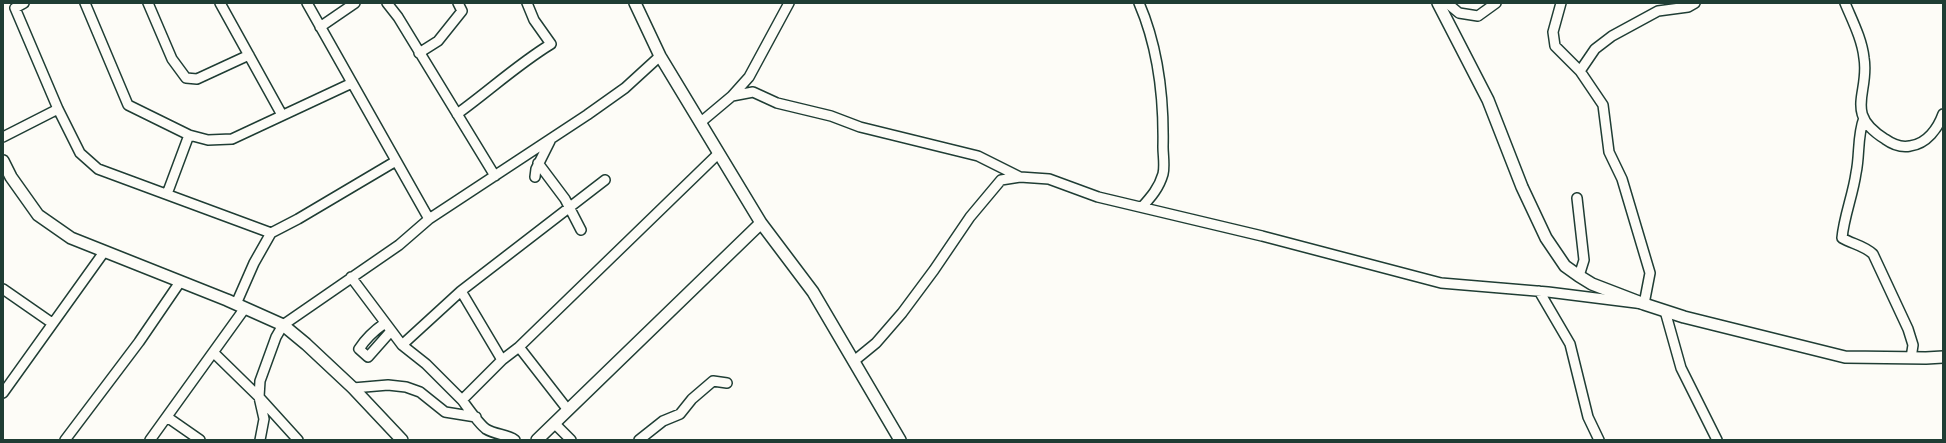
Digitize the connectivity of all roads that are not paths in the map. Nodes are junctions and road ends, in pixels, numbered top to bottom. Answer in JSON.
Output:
{"nodes":[{"id":1,"x":24,"y":3,"type":"edge"},
{"id":2,"x":85,"y":3,"type":"edge"},
{"id":3,"x":148,"y":3,"type":"edge"},
{"id":4,"x":220,"y":3,"type":"edge"},
{"id":5,"x":307,"y":3,"type":"edge"},
{"id":6,"x":355,"y":3,"type":"edge"},
{"id":7,"x":387,"y":3,"type":"edge"},
{"id":8,"x":458,"y":3,"type":"edge"},
{"id":9,"x":527,"y":3,"type":"edge"},
{"id":10,"x":635,"y":3,"type":"edge"},
{"id":11,"x":789,"y":3,"type":"edge"},
{"id":12,"x":1139,"y":3,"type":"edge"},
{"id":13,"x":1438,"y":3,"type":"edge"},
{"id":14,"x":1446,"y":3,"type":"edge"},
{"id":15,"x":1496,"y":3,"type":"edge"},
{"id":16,"x":1561,"y":3,"type":"edge"},
{"id":17,"x":1696,"y":3,"type":"edge"},
{"id":18,"x":1845,"y":3,"type":"edge"},
{"id":19,"x":320,"y":27,"type":"junction"},
{"id":20,"x":419,"y":53,"type":"junction"},
{"id":21,"x":249,"y":55,"type":"junction"},
{"id":22,"x":660,"y":56,"type":"junction"},
{"id":23,"x":1580,"y":71,"type":"junction"},
{"id":24,"x":352,"y":83,"type":"junction"},
{"id":25,"x":732,"y":96,"type":"junction"},
{"id":26,"x":58,"y":109,"type":"junction"},
{"id":27,"x":457,"y":114,"type":"junction"},
{"id":28,"x":1943,"y":114,"type":"edge"},
{"id":29,"x":282,"y":115,"type":"junction"},
{"id":30,"x":1864,"y":118,"type":"junction"},
{"id":31,"x":701,"y":122,"type":"junction"},
{"id":32,"x":190,"y":135,"type":"junction"},
{"id":33,"x":3,"y":137,"type":"edge"},
{"id":34,"x":552,"y":138,"type":"junction"},
{"id":35,"x":719,"y":153,"type":"junction"},
{"id":36,"x":3,"y":161,"type":"edge"},
{"id":37,"x":396,"y":161,"type":"junction"},
{"id":38,"x":538,"y":163,"type":"junction"},
{"id":39,"x":495,"y":176,"type":"junction"},
{"id":40,"x":535,"y":177,"type":"dead end"},
{"id":41,"x":1020,"y":177,"type":"junction"},
{"id":42,"x":605,"y":180,"type":"dead end"},
{"id":43,"x":167,"y":194,"type":"junction"},
{"id":44,"x":1577,"y":198,"type":"dead end"},
{"id":45,"x":569,"y":207,"type":"junction"},
{"id":46,"x":1142,"y":207,"type":"junction"},
{"id":47,"x":429,"y":219,"type":"junction"},
{"id":48,"x":761,"y":223,"type":"junction"},
{"id":49,"x":581,"y":230,"type":"dead end"},
{"id":50,"x":271,"y":232,"type":"junction"},
{"id":51,"x":104,"y":252,"type":"junction"},
{"id":52,"x":1578,"y":276,"type":"junction"},
{"id":53,"x":351,"y":277,"type":"junction"},
{"id":54,"x":180,"y":282,"type":"junction"},
{"id":55,"x":3,"y":289,"type":"edge"},
{"id":56,"x":461,"y":291,"type":"junction"},
{"id":57,"x":1539,"y":291,"type":"junction"},
{"id":58,"x":1644,"y":304,"type":"junction"},
{"id":59,"x":240,"y":306,"type":"junction"},
{"id":60,"x":1665,"y":311,"type":"junction"},
{"id":61,"x":52,"y":323,"type":"junction"},
{"id":62,"x":385,"y":323,"type":"junction"},
{"id":63,"x":283,"y":325,"type":"junction"},
{"id":64,"x":391,"y":331,"type":"junction"},
{"id":65,"x":402,"y":345,"type":"junction"},
{"id":66,"x":519,"y":347,"type":"junction"},
{"id":67,"x":214,"y":353,"type":"junction"},
{"id":68,"x":1943,"y":357,"type":"edge"},
{"id":69,"x":504,"y":358,"type":"junction"},
{"id":70,"x":1911,"y":358,"type":"junction"},
{"id":71,"x":854,"y":361,"type":"junction"},
{"id":72,"x":727,"y":383,"type":"dead end"},
{"id":73,"x":353,"y":388,"type":"junction"},
{"id":74,"x":3,"y":393,"type":"edge"},
{"id":75,"x":259,"y":397,"type":"junction"},
{"id":76,"x":462,"y":400,"type":"junction"},
{"id":77,"x":568,"y":410,"type":"junction"},
{"id":78,"x":167,"y":417,"type":"junction"},
{"id":79,"x":476,"y":417,"type":"junction"},
{"id":80,"x":554,"y":423,"type":"junction"},
{"id":81,"x":65,"y":440,"type":"edge"},
{"id":82,"x":150,"y":440,"type":"edge"},
{"id":83,"x":200,"y":440,"type":"edge"},
{"id":84,"x":260,"y":440,"type":"edge"},
{"id":85,"x":298,"y":440,"type":"edge"},
{"id":86,"x":402,"y":440,"type":"edge"},
{"id":87,"x":515,"y":440,"type":"edge"},
{"id":88,"x":537,"y":440,"type":"edge"},
{"id":89,"x":571,"y":440,"type":"edge"},
{"id":90,"x":639,"y":440,"type":"edge"},
{"id":91,"x":900,"y":440,"type":"edge"},
{"id":92,"x":1599,"y":440,"type":"edge"},
{"id":93,"x":1717,"y":440,"type":"edge"}],
"edges":[{"from":1,"to":26,"type":"street"},
{"from":2,"to":32,"type":"street"},
{"from":3,"to":21,"type":"street"},
{"from":4,"to":21,"type":"street"},
{"from":5,"to":19,"type":"street"},
{"from":6,"to":19,"type":"street"},
{"from":7,"to":20,"type":"street"},
{"from":8,"to":20,"type":"street"},
{"from":9,"to":27,"type":"street"},
{"from":10,"to":22,"type":"street"},
{"from":11,"to":25,"type":"street"},
{"from":12,"to":46,"type":"street"},
{"from":13,"to":52,"type":"street"},
{"from":14,"to":15,"type":"street"},
{"from":16,"to":23,"type":"street"},
{"from":17,"to":23,"type":"street"},
{"from":18,"to":30,"type":"street"},
{"from":19,"to":24,"type":"street"},
{"from":20,"to":27,"type":"street"},
{"from":21,"to":29,"type":"street"},
{"from":22,"to":31,"type":"street"},
{"from":22,"to":34,"type":"street"},
{"from":23,"to":58,"type":"street"},
{"from":24,"to":29,"type":"street"},
{"from":24,"to":37,"type":"street"},
{"from":25,"to":31,"type":"street"},
{"from":25,"to":41,"type":"street"},
{"from":26,"to":33,"type":"street"},
{"from":26,"to":43,"type":"street"},
{"from":27,"to":39,"type":"street"},
{"from":28,"to":30,"type":"street"},
{"from":29,"to":32,"type":"street"},
{"from":30,"to":70,"type":"street"},
{"from":31,"to":35,"type":"street"},
{"from":32,"to":43,"type":"street"},
{"from":34,"to":38,"type":"street"},
{"from":34,"to":39,"type":"street"},
{"from":35,"to":48,"type":"street"},
{"from":35,"to":66,"type":"street"},
{"from":36,"to":51,"type":"street"},
{"from":37,"to":47,"type":"street"},
{"from":37,"to":50,"type":"street"},
{"from":38,"to":40,"type":"street"},
{"from":38,"to":45,"type":"street"},
{"from":39,"to":47,"type":"street"},
{"from":41,"to":46,"type":"street"},
{"from":41,"to":71,"type":"street"},
{"from":42,"to":45,"type":"street"},
{"from":43,"to":50,"type":"street"},
{"from":44,"to":52,"type":"street"},
{"from":45,"to":49,"type":"street"},
{"from":45,"to":56,"type":"street"},
{"from":46,"to":57,"type":"street"},
{"from":47,"to":53,"type":"street"},
{"from":48,"to":71,"type":"street"},
{"from":48,"to":77,"type":"street"},
{"from":50,"to":59,"type":"street"},
{"from":51,"to":54,"type":"street"},
{"from":51,"to":61,"type":"street"},
{"from":52,"to":58,"type":"street"},
{"from":53,"to":62,"type":"street"},
{"from":53,"to":63,"type":"street"},
{"from":54,"to":59,"type":"street"},
{"from":54,"to":81,"type":"street"},
{"from":55,"to":61,"type":"street"},
{"from":56,"to":65,"type":"street"},
{"from":56,"to":69,"type":"street"},
{"from":57,"to":58,"type":"street"},
{"from":57,"to":92,"type":"street"},
{"from":58,"to":60,"type":"street"},
{"from":59,"to":63,"type":"street"},
{"from":59,"to":67,"type":"street"},
{"from":60,"to":70,"type":"street"},
{"from":60,"to":93,"type":"street"},
{"from":61,"to":74,"type":"street"},
{"from":62,"to":64,"type":"street"},
{"from":62,"to":64,"type":"street"},
{"from":63,"to":73,"type":"street"},
{"from":63,"to":75,"type":"street"},
{"from":64,"to":65,"type":"street"},
{"from":65,"to":76,"type":"street"},
{"from":66,"to":69,"type":"street"},
{"from":66,"to":77,"type":"street"},
{"from":67,"to":75,"type":"street"},
{"from":67,"to":78,"type":"street"},
{"from":68,"to":70,"type":"street"},
{"from":69,"to":76,"type":"street"},
{"from":71,"to":91,"type":"street"},
{"from":72,"to":90,"type":"street"},
{"from":73,"to":79,"type":"street"},
{"from":73,"to":86,"type":"street"},
{"from":75,"to":84,"type":"street"},
{"from":75,"to":85,"type":"street"},
{"from":76,"to":79,"type":"street"},
{"from":77,"to":80,"type":"street"},
{"from":78,"to":82,"type":"street"},
{"from":78,"to":83,"type":"street"},
{"from":79,"to":87,"type":"street"},
{"from":80,"to":88,"type":"street"},
{"from":80,"to":89,"type":"street"}]}
